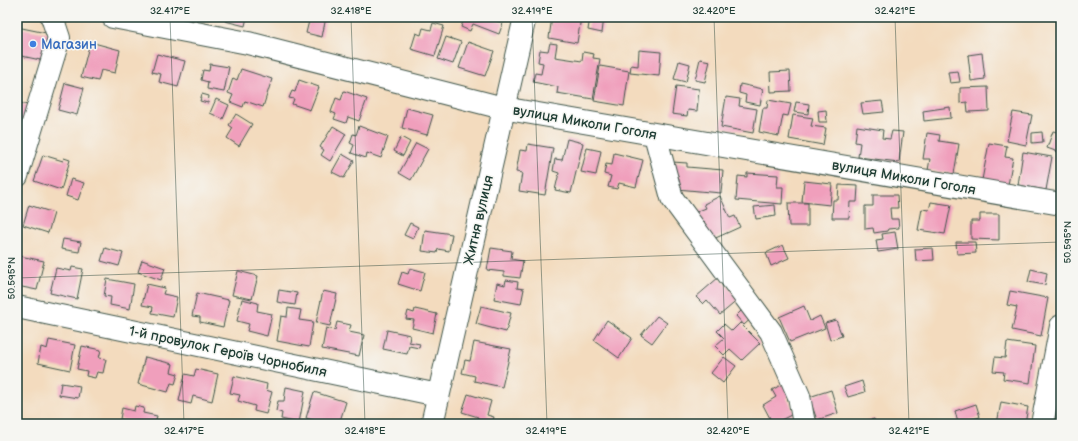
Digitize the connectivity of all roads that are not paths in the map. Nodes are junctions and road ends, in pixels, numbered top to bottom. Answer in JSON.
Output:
{"nodes":[{"id":1,"x":52,"y":17,"type":"edge"},
{"id":2,"x":113,"y":17,"type":"edge"},
{"id":3,"x":525,"y":17,"type":"edge"},
{"id":4,"x":503,"y":108,"type":"junction"},
{"id":5,"x":656,"y":135,"type":"junction"},
{"id":6,"x":17,"y":176,"type":"edge"},
{"id":7,"x":1061,"y":204,"type":"edge"},
{"id":8,"x":17,"y":307,"type":"edge"},
{"id":9,"x":1061,"y":326,"type":"edge"},
{"id":10,"x":438,"y":395,"type":"junction"},
{"id":11,"x":432,"y":424,"type":"edge"},
{"id":12,"x":804,"y":424,"type":"edge"},
{"id":13,"x":1042,"y":424,"type":"edge"}],
"edges":[{"from":1,"to":6,"type":"street"},
{"from":2,"to":4,"type":"street","name":"вулиця Миколи Гоголя"},
{"from":3,"to":4,"type":"street","name":"Житня вулиця"},
{"from":4,"to":5,"type":"street","name":"вулиця Миколи Гоголя"},
{"from":4,"to":10,"type":"street","name":"Житня вулиця"},
{"from":5,"to":7,"type":"street","name":"вулиця Миколи Гоголя"},
{"from":5,"to":12,"type":"street"},
{"from":8,"to":10,"type":"street","name":"1-й провулок Героїв Чорнобиля"},
{"from":9,"to":13,"type":"street"},
{"from":10,"to":11,"type":"street","name":"Житня вулиця"}]}
